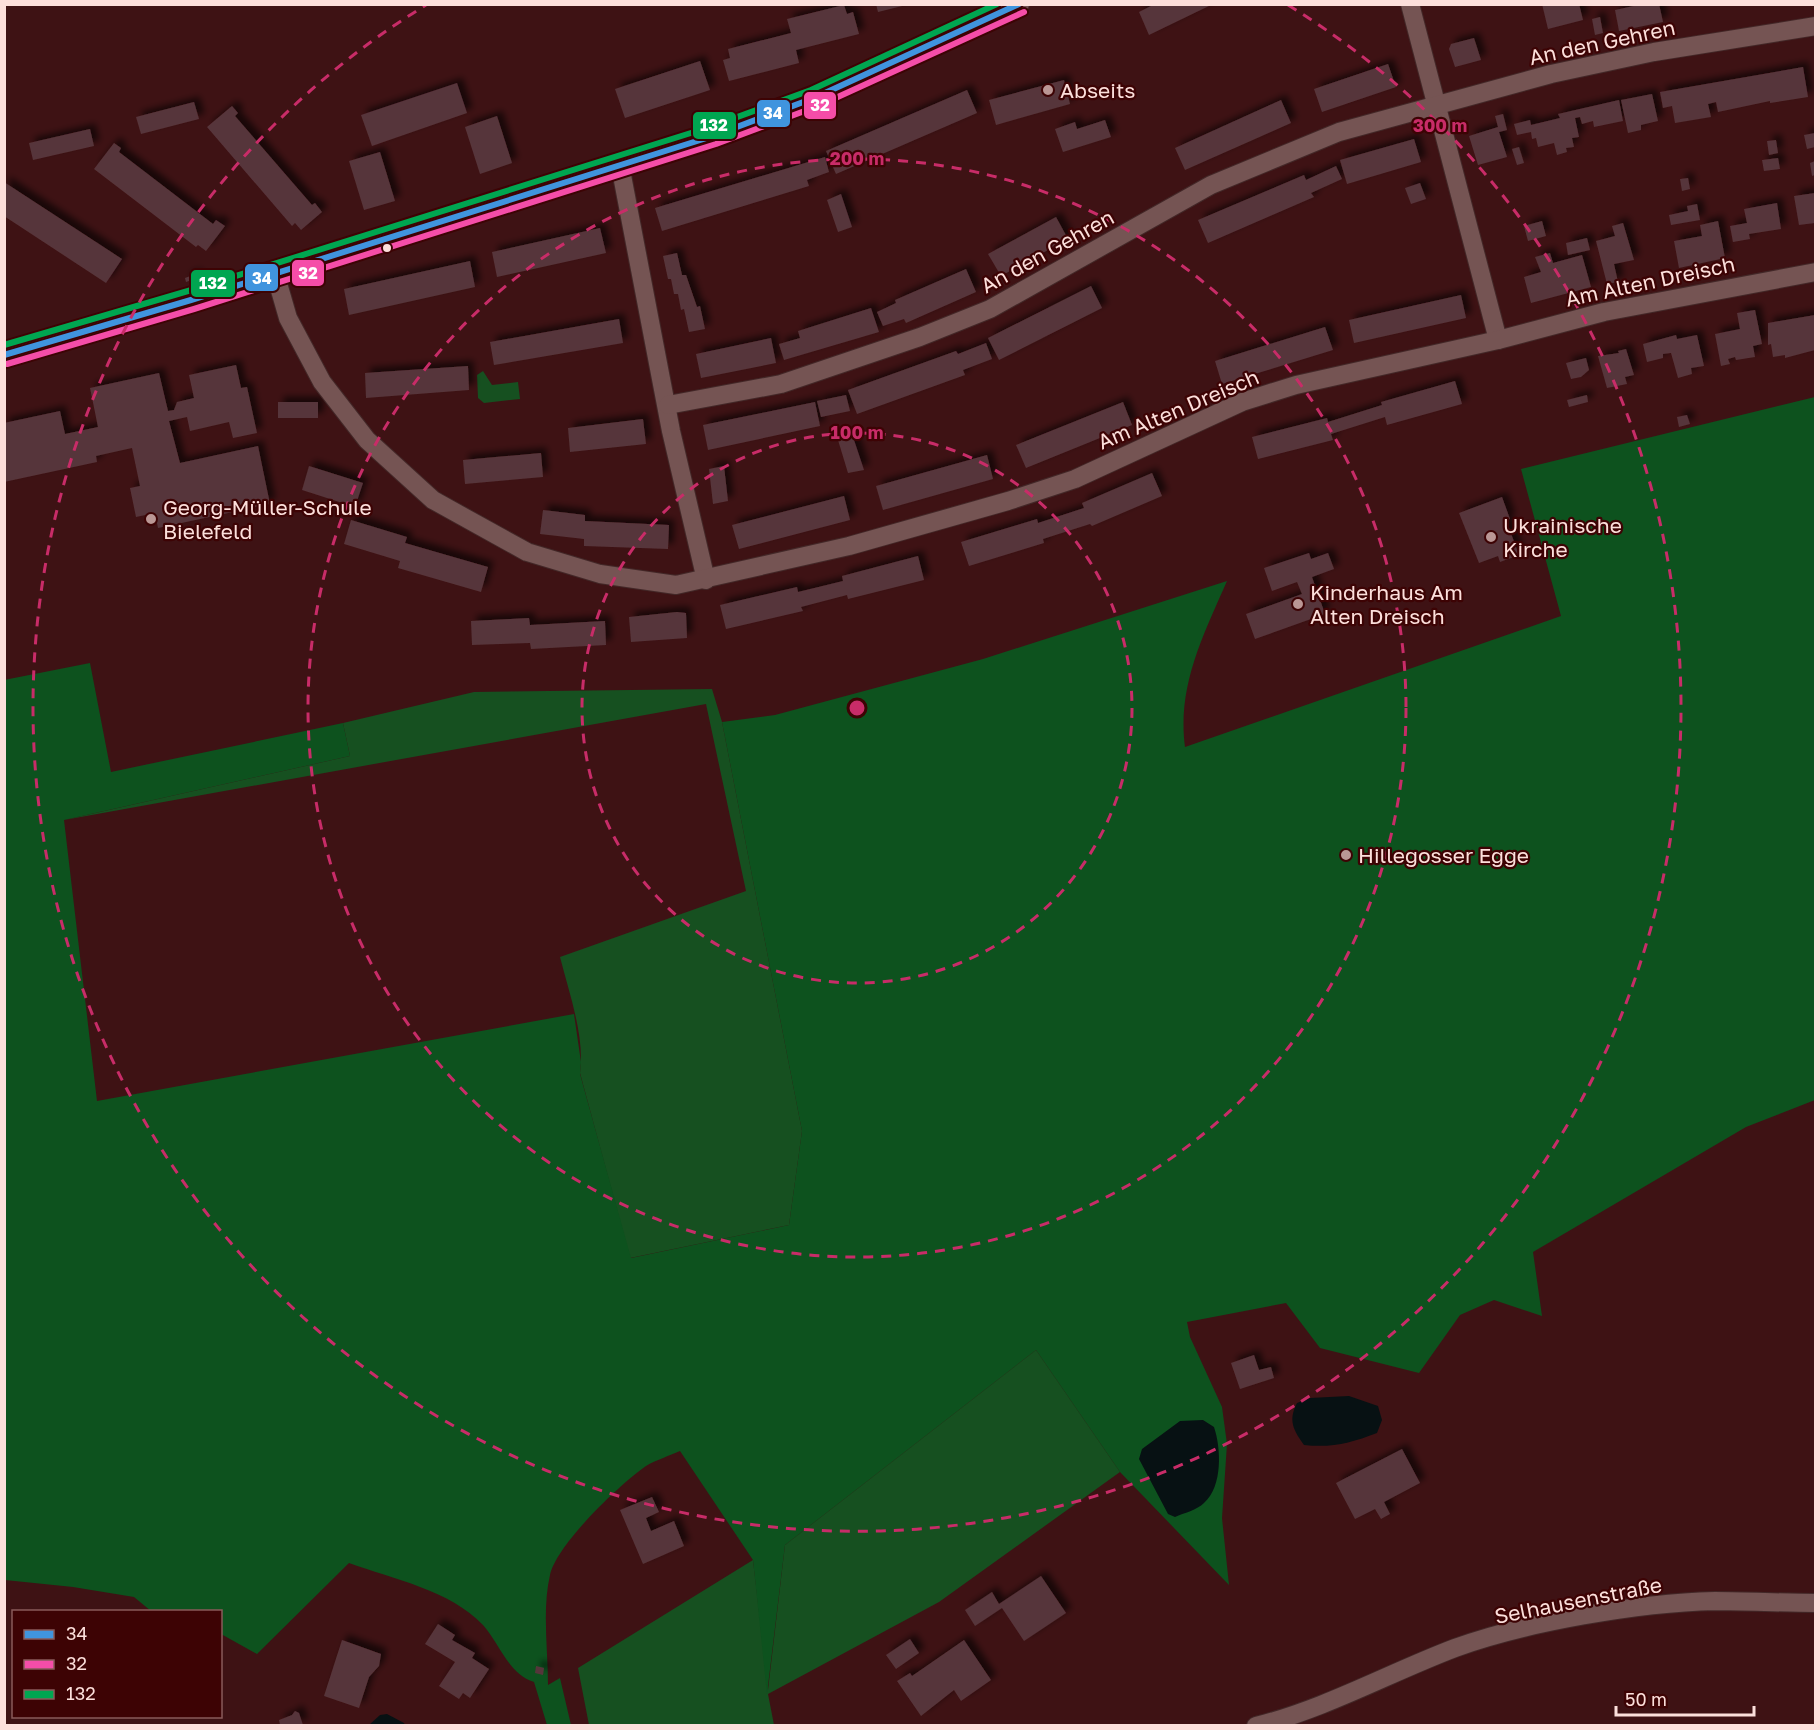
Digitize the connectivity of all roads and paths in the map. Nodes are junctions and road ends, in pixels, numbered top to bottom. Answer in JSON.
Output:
{"nodes":[{"id":1,"x":1020,"y":4,"type":"edge"},
{"id":2,"x":1410,"y":4,"type":"edge"},
{"id":3,"x":1815,"y":26,"type":"edge"},
{"id":4,"x":1436,"y":105,"type":"junction"},
{"id":5,"x":620,"y":165,"type":"junction"},
{"id":6,"x":1815,"y":272,"type":"edge"},
{"id":7,"x":275,"y":273,"type":"junction"},
{"id":8,"x":1498,"y":340,"type":"junction"},
{"id":9,"x":4,"y":355,"type":"edge"},
{"id":10,"x":668,"y":405,"type":"junction"},
{"id":11,"x":706,"y":580,"type":"junction"},
{"id":12,"x":1815,"y":1603,"type":"edge"},
{"id":13,"x":1256,"y":1725,"type":"edge"}],
"edges":[{"from":1,"to":5,"type":"street"},
{"from":2,"to":4,"type":"street"},
{"from":3,"to":4,"type":"street","name":"An den Gehren"},
{"from":4,"to":8,"type":"street"},
{"from":4,"to":10,"type":"street","name":"An den Gehren"},
{"from":5,"to":7,"type":"street"},
{"from":5,"to":10,"type":"street"},
{"from":6,"to":8,"type":"street","name":"Am Alten Dreisch"},
{"from":7,"to":9,"type":"street"},
{"from":7,"to":11,"type":"street","name":"Am Alten Dreisch"},
{"from":8,"to":11,"type":"street","name":"Am Alten Dreisch"},
{"from":10,"to":11,"type":"street"},
{"from":12,"to":13,"type":"street","name":"Selhausenstraße"}]}
